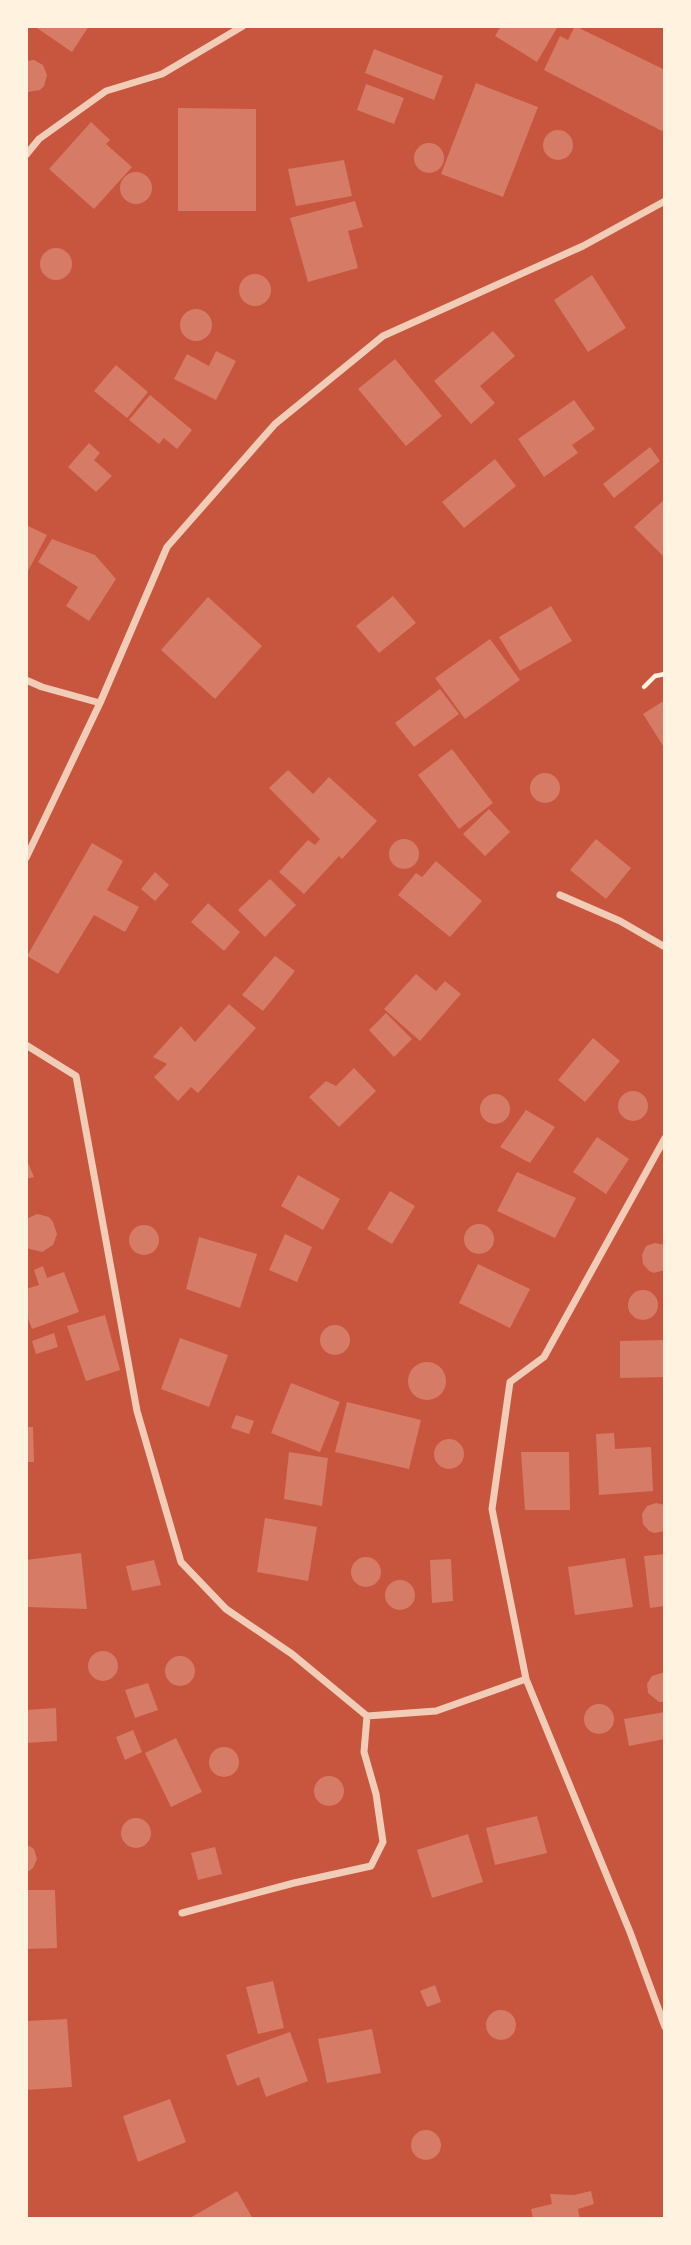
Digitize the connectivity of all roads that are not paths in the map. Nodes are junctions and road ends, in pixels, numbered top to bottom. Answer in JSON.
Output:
{"nodes":[{"id":1,"x":243,"y":26,"type":"edge"},
{"id":2,"x":26,"y":155,"type":"edge"},
{"id":3,"x":665,"y":201,"type":"edge"},
{"id":4,"x":26,"y":680,"type":"edge"},
{"id":5,"x":100,"y":703,"type":"junction"},
{"id":6,"x":26,"y":858,"type":"edge"},
{"id":7,"x":560,"y":895,"type":"dead end"},
{"id":8,"x":665,"y":947,"type":"edge"},
{"id":9,"x":26,"y":1045,"type":"edge"},
{"id":10,"x":665,"y":1138,"type":"edge"},
{"id":11,"x":526,"y":1679,"type":"junction"},
{"id":12,"x":367,"y":1716,"type":"junction"},
{"id":13,"x":183,"y":1913,"type":"dead end"},
{"id":14,"x":665,"y":2027,"type":"edge"}],
"edges":[{"from":1,"to":2,"type":"street"},
{"from":3,"to":5,"type":"street"},
{"from":4,"to":5,"type":"street"},
{"from":5,"to":6,"type":"street"},
{"from":7,"to":8,"type":"street"},
{"from":9,"to":12,"type":"street"},
{"from":10,"to":11,"type":"street"},
{"from":11,"to":12,"type":"street"},
{"from":11,"to":14,"type":"street"},
{"from":12,"to":13,"type":"street"}]}
